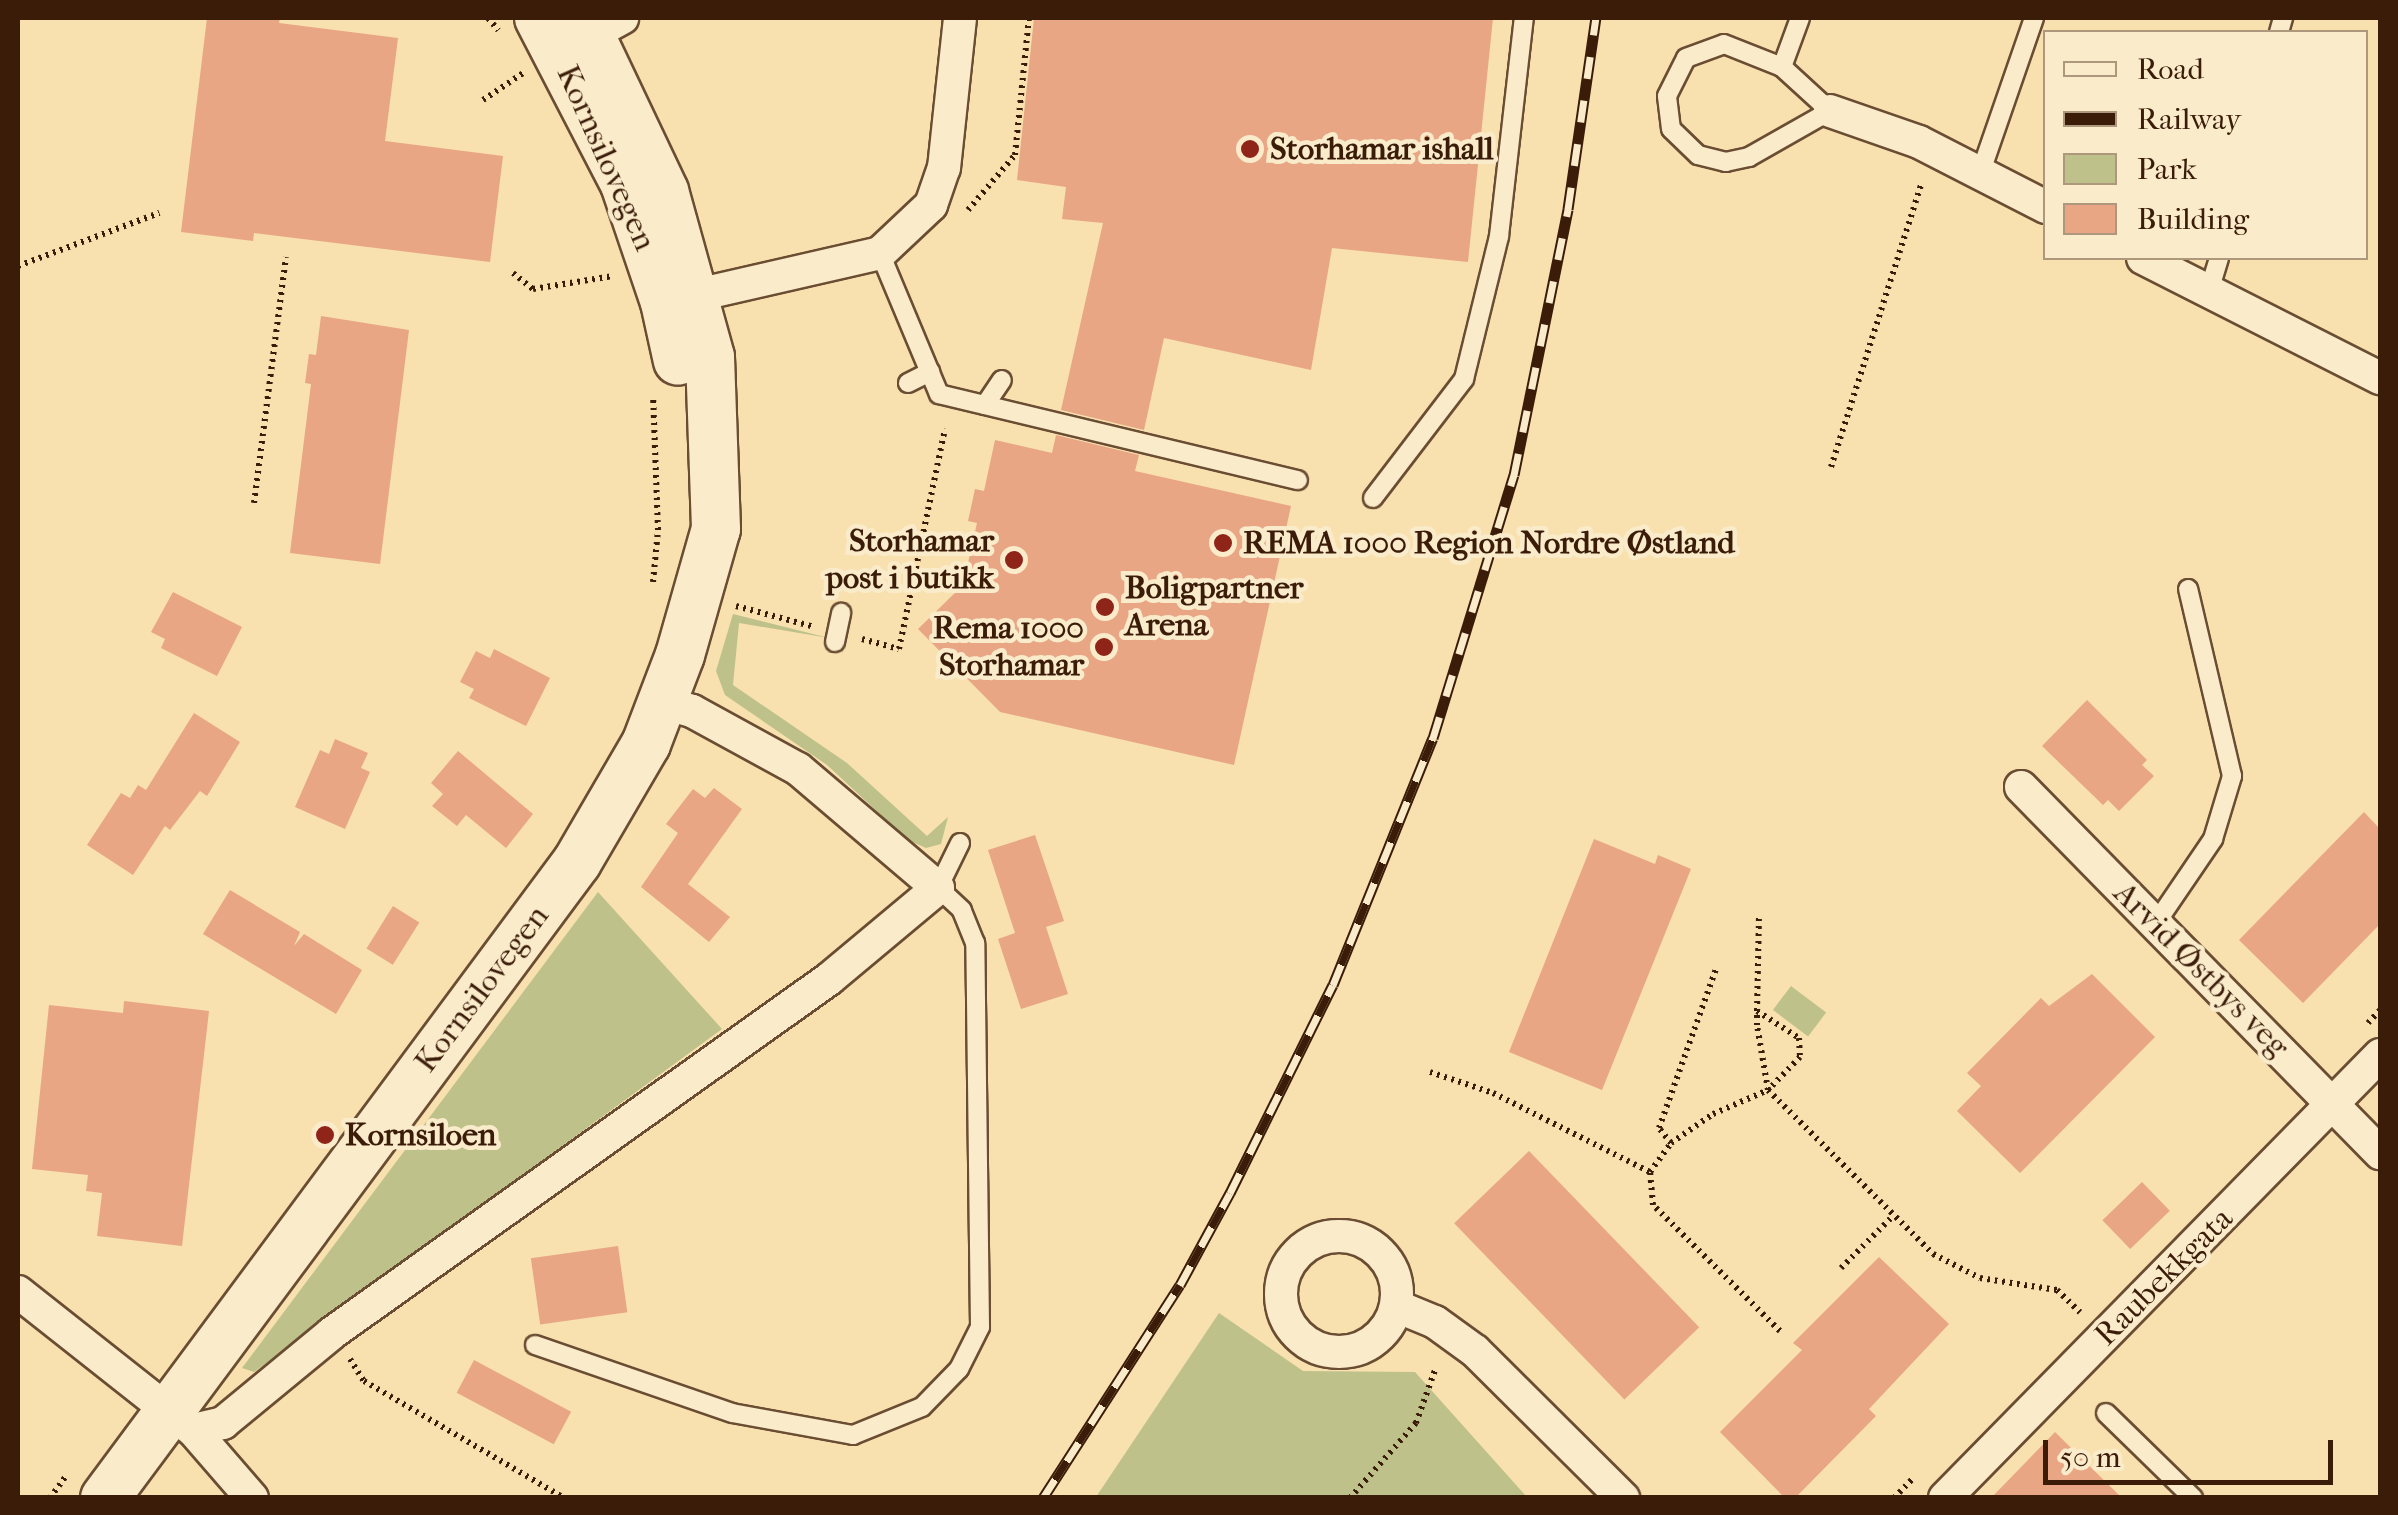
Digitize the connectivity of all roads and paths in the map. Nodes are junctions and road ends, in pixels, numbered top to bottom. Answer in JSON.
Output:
{"nodes":[{"id":1,"x":488,"y":18,"type":"edge"},
{"id":2,"x":960,"y":18,"type":"edge"},
{"id":3,"x":1029,"y":18,"type":"edge"},
{"id":4,"x":1524,"y":18,"type":"edge"},
{"id":5,"x":1800,"y":18,"type":"edge"},
{"id":6,"x":2034,"y":18,"type":"edge"},
{"id":7,"x":604,"y":20,"type":"edge"},
{"id":8,"x":522,"y":41,"type":"edge"},
{"id":9,"x":1782,"y":66,"type":"junction"},
{"id":10,"x":526,"y":71,"type":"junction"},
{"id":11,"x":536,"y":86,"type":"dead end"},
{"id":12,"x":483,"y":100,"type":"dead end"},
{"id":13,"x":1830,"y":111,"type":"junction"},
{"id":14,"x":1932,"y":150,"type":"junction"},
{"id":15,"x":1980,"y":174,"type":"junction"},
{"id":16,"x":2043,"y":206,"type":"edge"},
{"id":17,"x":967,"y":211,"type":"dead end"},
{"id":18,"x":160,"y":213,"type":"dead end"},
{"id":19,"x":880,"y":253,"type":"junction"},
{"id":20,"x":286,"y":257,"type":"dead end"},
{"id":21,"x":2148,"y":260,"type":"edge"},
{"id":22,"x":2218,"y":260,"type":"edge"},
{"id":23,"x":18,"y":266,"type":"edge"},
{"id":24,"x":629,"y":272,"type":"dead end"},
{"id":25,"x":512,"y":273,"type":"dead end"},
{"id":26,"x":2209,"y":291,"type":"junction"},
{"id":27,"x":682,"y":299,"type":"junction"},
{"id":28,"x":930,"y":372,"type":"junction"},
{"id":29,"x":650,"y":377,"type":"dead end"},
{"id":30,"x":2380,"y":378,"type":"edge"},
{"id":31,"x":1002,"y":380,"type":"dead end"},
{"id":32,"x":908,"y":382,"type":"dead end"},
{"id":33,"x":985,"y":405,"type":"junction"},
{"id":34,"x":946,"y":429,"type":"dead end"},
{"id":35,"x":1831,"y":467,"type":"dead end"},
{"id":36,"x":1298,"y":480,"type":"dead end"},
{"id":37,"x":1373,"y":498,"type":"dead end"},
{"id":38,"x":254,"y":503,"type":"dead end"},
{"id":39,"x":2188,"y":589,"type":"dead end"},
{"id":40,"x":693,"y":594,"type":"junction"},
{"id":41,"x":841,"y":613,"type":"dead end"},
{"id":42,"x":836,"y":637,"type":"junction"},
{"id":43,"x":664,"y":703,"type":"junction"},
{"id":44,"x":2021,"y":788,"type":"dead end"},
{"id":45,"x":960,"y":843,"type":"dead end"},
{"id":46,"x":938,"y":888,"type":"junction"},
{"id":47,"x":1759,"y":917,"type":"dead end"},
{"id":48,"x":2156,"y":923,"type":"junction"},
{"id":49,"x":1716,"y":969,"type":"dead end"},
{"id":50,"x":1757,"y":1011,"type":"junction"},
{"id":51,"x":2380,"y":1056,"type":"edge"},
{"id":52,"x":1430,"y":1072,"type":"dead end"},
{"id":53,"x":1768,"y":1090,"type":"junction"},
{"id":54,"x":2335,"y":1105,"type":"junction"},
{"id":55,"x":1672,"y":1143,"type":"junction"},
{"id":56,"x":2380,"y":1153,"type":"edge"},
{"id":57,"x":1650,"y":1172,"type":"junction"},
{"id":58,"x":1893,"y":1216,"type":"junction"},
{"id":59,"x":1841,"y":1268,"type":"dead end"},
{"id":60,"x":18,"y":1292,"type":"edge"},
{"id":61,"x":1396,"y":1306,"type":"dead end"},
{"id":62,"x":2081,"y":1312,"type":"dead end"},
{"id":63,"x":1780,"y":1332,"type":"dead end"},
{"id":64,"x":332,"y":1333,"type":"junction"},
{"id":65,"x":1454,"y":1335,"type":"junction"},
{"id":66,"x":535,"y":1345,"type":"dead end"},
{"id":67,"x":2106,"y":1413,"type":"dead end"},
{"id":68,"x":180,"y":1422,"type":"junction"},
{"id":69,"x":105,"y":1498,"type":"edge"},
{"id":70,"x":252,"y":1498,"type":"edge"},
{"id":71,"x":564,"y":1498,"type":"edge"},
{"id":72,"x":1350,"y":1498,"type":"edge"},
{"id":73,"x":1623,"y":1498,"type":"edge"},
{"id":74,"x":1945,"y":1498,"type":"edge"},
{"id":75,"x":2193,"y":1498,"type":"edge"}],
"edges":[{"from":1,"to":8,"type":"path"},
{"from":2,"to":19,"type":"street"},
{"from":3,"to":17,"type":"path"},
{"from":4,"to":37,"type":"lane"},
{"from":5,"to":9,"type":"lane"},
{"from":6,"to":15,"type":"lane"},
{"from":7,"to":27,"type":"main road","name":"Kornsilovegen"},
{"from":8,"to":10,"type":"path"},
{"from":8,"to":27,"type":"main road","name":"Kornsilovegen"},
{"from":9,"to":13,"type":"lane"},
{"from":9,"to":13,"type":"lane"},
{"from":10,"to":11,"type":"path"},
{"from":10,"to":12,"type":"path"},
{"from":13,"to":14,"type":"street"},
{"from":14,"to":15,"type":"street"},
{"from":14,"to":35,"type":"path"},
{"from":15,"to":16,"type":"street"},
{"from":18,"to":23,"type":"path"},
{"from":19,"to":27,"type":"street"},
{"from":19,"to":28,"type":"lane"},
{"from":20,"to":38,"type":"path"},
{"from":21,"to":26,"type":"street"},
{"from":22,"to":26,"type":"lane"},
{"from":24,"to":25,"type":"path"},
{"from":26,"to":30,"type":"street"},
{"from":27,"to":40,"type":"main road","name":"Kornsilovegen"},
{"from":28,"to":32,"type":"lane"},
{"from":28,"to":33,"type":"lane"},
{"from":29,"to":40,"type":"path"},
{"from":31,"to":33,"type":"lane"},
{"from":33,"to":36,"type":"lane"},
{"from":34,"to":42,"type":"path"},
{"from":39,"to":48,"type":"lane"},
{"from":40,"to":42,"type":"path"},
{"from":40,"to":43,"type":"main road","name":"Kornsilovegen"},
{"from":41,"to":42,"type":"lane"},
{"from":43,"to":46,"type":"street"},
{"from":43,"to":68,"type":"main road","name":"Kornsilovegen"},
{"from":44,"to":48,"type":"street","name":"Arvid Østbys veg"},
{"from":45,"to":46,"type":"lane"},
{"from":46,"to":64,"type":"street"},
{"from":46,"to":66,"type":"lane"},
{"from":47,"to":50,"type":"path"},
{"from":48,"to":54,"type":"street","name":"Arvid Østbys veg"},
{"from":49,"to":55,"type":"path"},
{"from":50,"to":53,"type":"path"},
{"from":50,"to":53,"type":"path"},
{"from":51,"to":54,"type":"street","name":"Raubekkgata"},
{"from":52,"to":57,"type":"path"},
{"from":53,"to":55,"type":"path"},
{"from":53,"to":58,"type":"path"},
{"from":54,"to":56,"type":"street","name":"Arvid Østbys veg"},
{"from":54,"to":74,"type":"street","name":"Raubekkgata"},
{"from":55,"to":57,"type":"path"},
{"from":57,"to":63,"type":"path"},
{"from":58,"to":59,"type":"path"},
{"from":58,"to":62,"type":"path"},
{"from":60,"to":68,"type":"street"},
{"from":61,"to":65,"type":"street"},
{"from":64,"to":68,"type":"street"},
{"from":64,"to":71,"type":"path"},
{"from":65,"to":72,"type":"path"},
{"from":65,"to":73,"type":"street"},
{"from":67,"to":75,"type":"lane"},
{"from":68,"to":69,"type":"main road","name":"Kornsilovegen"},
{"from":68,"to":70,"type":"street"}]}
